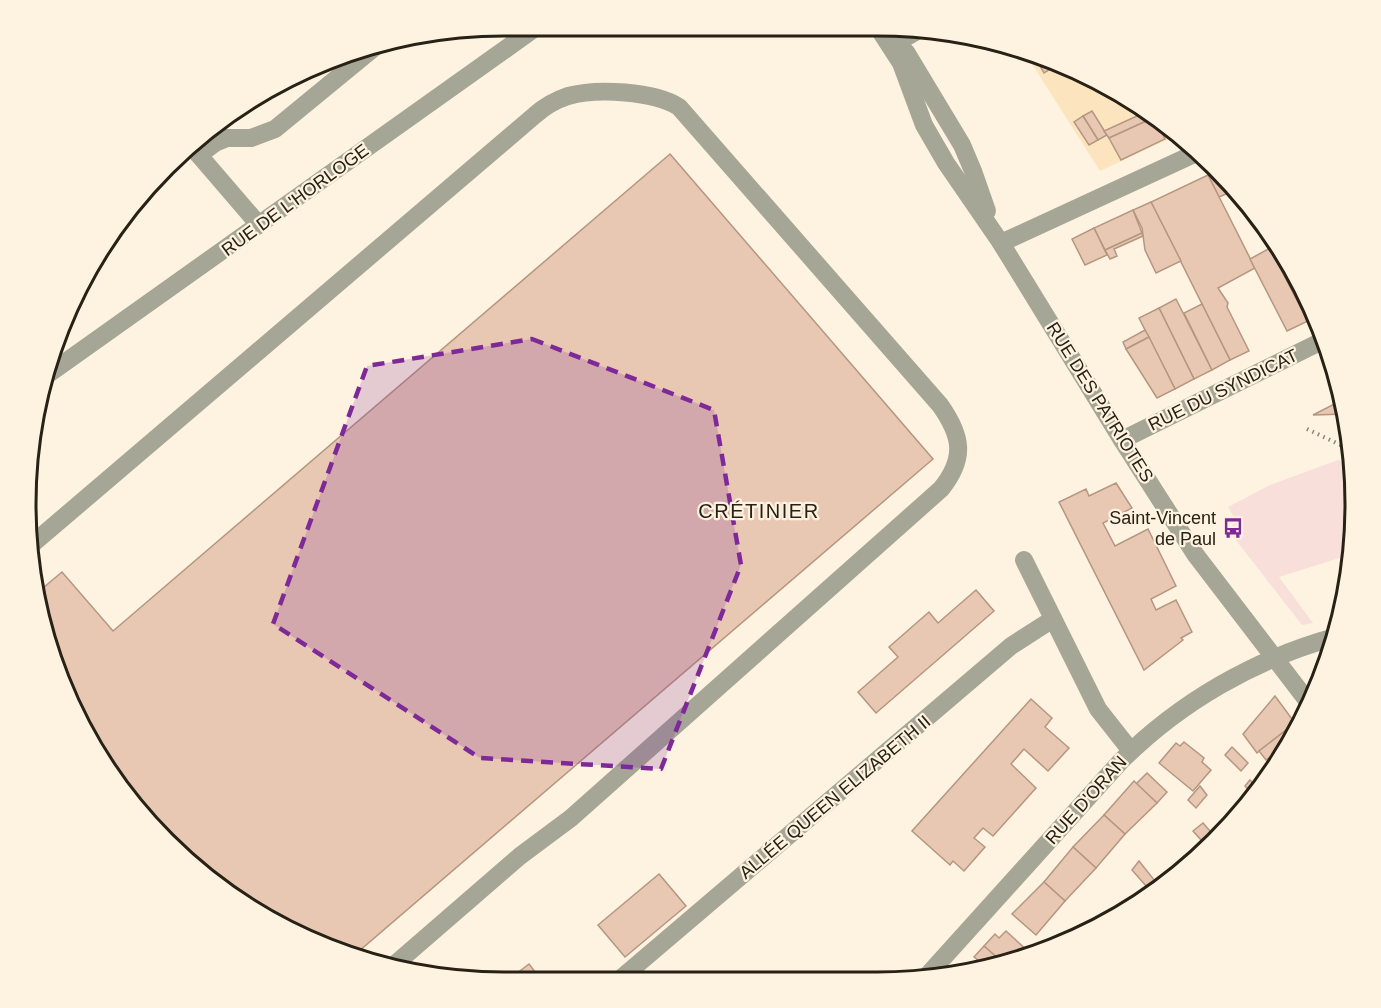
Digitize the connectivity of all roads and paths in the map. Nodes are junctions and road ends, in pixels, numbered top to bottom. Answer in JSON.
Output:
{"nodes":[{"id":1,"x":524,"y":36,"type":"edge"},
{"id":2,"x":894,"y":38,"type":"edge"},
{"id":3,"x":360,"y":59,"type":"edge"},
{"id":4,"x":198,"y":150,"type":"edge"},
{"id":5,"x":195,"y":151,"type":"edge"},
{"id":6,"x":1190,"y":156,"type":"edge"},
{"id":7,"x":259,"y":225,"type":"junction"},
{"id":8,"x":1001,"y":243,"type":"junction"},
{"id":9,"x":1316,"y":344,"type":"edge"},
{"id":10,"x":57,"y":368,"type":"edge"},
{"id":11,"x":1307,"y":429,"type":"dead end"},
{"id":12,"x":1122,"y":440,"type":"junction"},
{"id":13,"x":1341,"y":445,"type":"edge"},
{"id":14,"x":37,"y":540,"type":"edge"},
{"id":15,"x":1024,"y":560,"type":"dead end"},
{"id":16,"x":1053,"y":619,"type":"junction"},
{"id":17,"x":1324,"y":641,"type":"edge"},
{"id":18,"x":1275,"y":658,"type":"junction"},
{"id":19,"x":1304,"y":695,"type":"edge"},
{"id":20,"x":1131,"y":751,"type":"junction"},
{"id":21,"x":400,"y":960,"type":"edge"},
{"id":22,"x":935,"y":968,"type":"edge"},
{"id":23,"x":629,"y":972,"type":"edge"}],
"edges":[{"from":1,"to":7,"type":"street","name":"RUE DE L'HORLOGE"},
{"from":2,"to":8,"type":"street","name":"RUE DES PATRIOTES"},
{"from":3,"to":4,"type":"street"},
{"from":5,"to":7,"type":"street"},
{"from":6,"to":8,"type":"street"},
{"from":7,"to":10,"type":"street","name":"RUE DE L'HORLOGE"},
{"from":8,"to":12,"type":"street","name":"RUE DES PATRIOTES"},
{"from":9,"to":12,"type":"street","name":"RUE DU SYNDICAT"},
{"from":11,"to":13,"type":"path"},
{"from":12,"to":18,"type":"street","name":"RUE DES PATRIOTES"},
{"from":14,"to":21,"type":"street"},
{"from":15,"to":16,"type":"street"},
{"from":16,"to":20,"type":"street"},
{"from":16,"to":23,"type":"street","name":"ALLÉE QUEEN ELIZABETH II"},
{"from":17,"to":18,"type":"street","name":"RUE D'ORAN"},
{"from":18,"to":19,"type":"street","name":"RUE DES PATRIOTES"},
{"from":18,"to":20,"type":"street","name":"RUE D'ORAN"},
{"from":20,"to":22,"type":"street","name":"RUE D'ORAN"}]}
